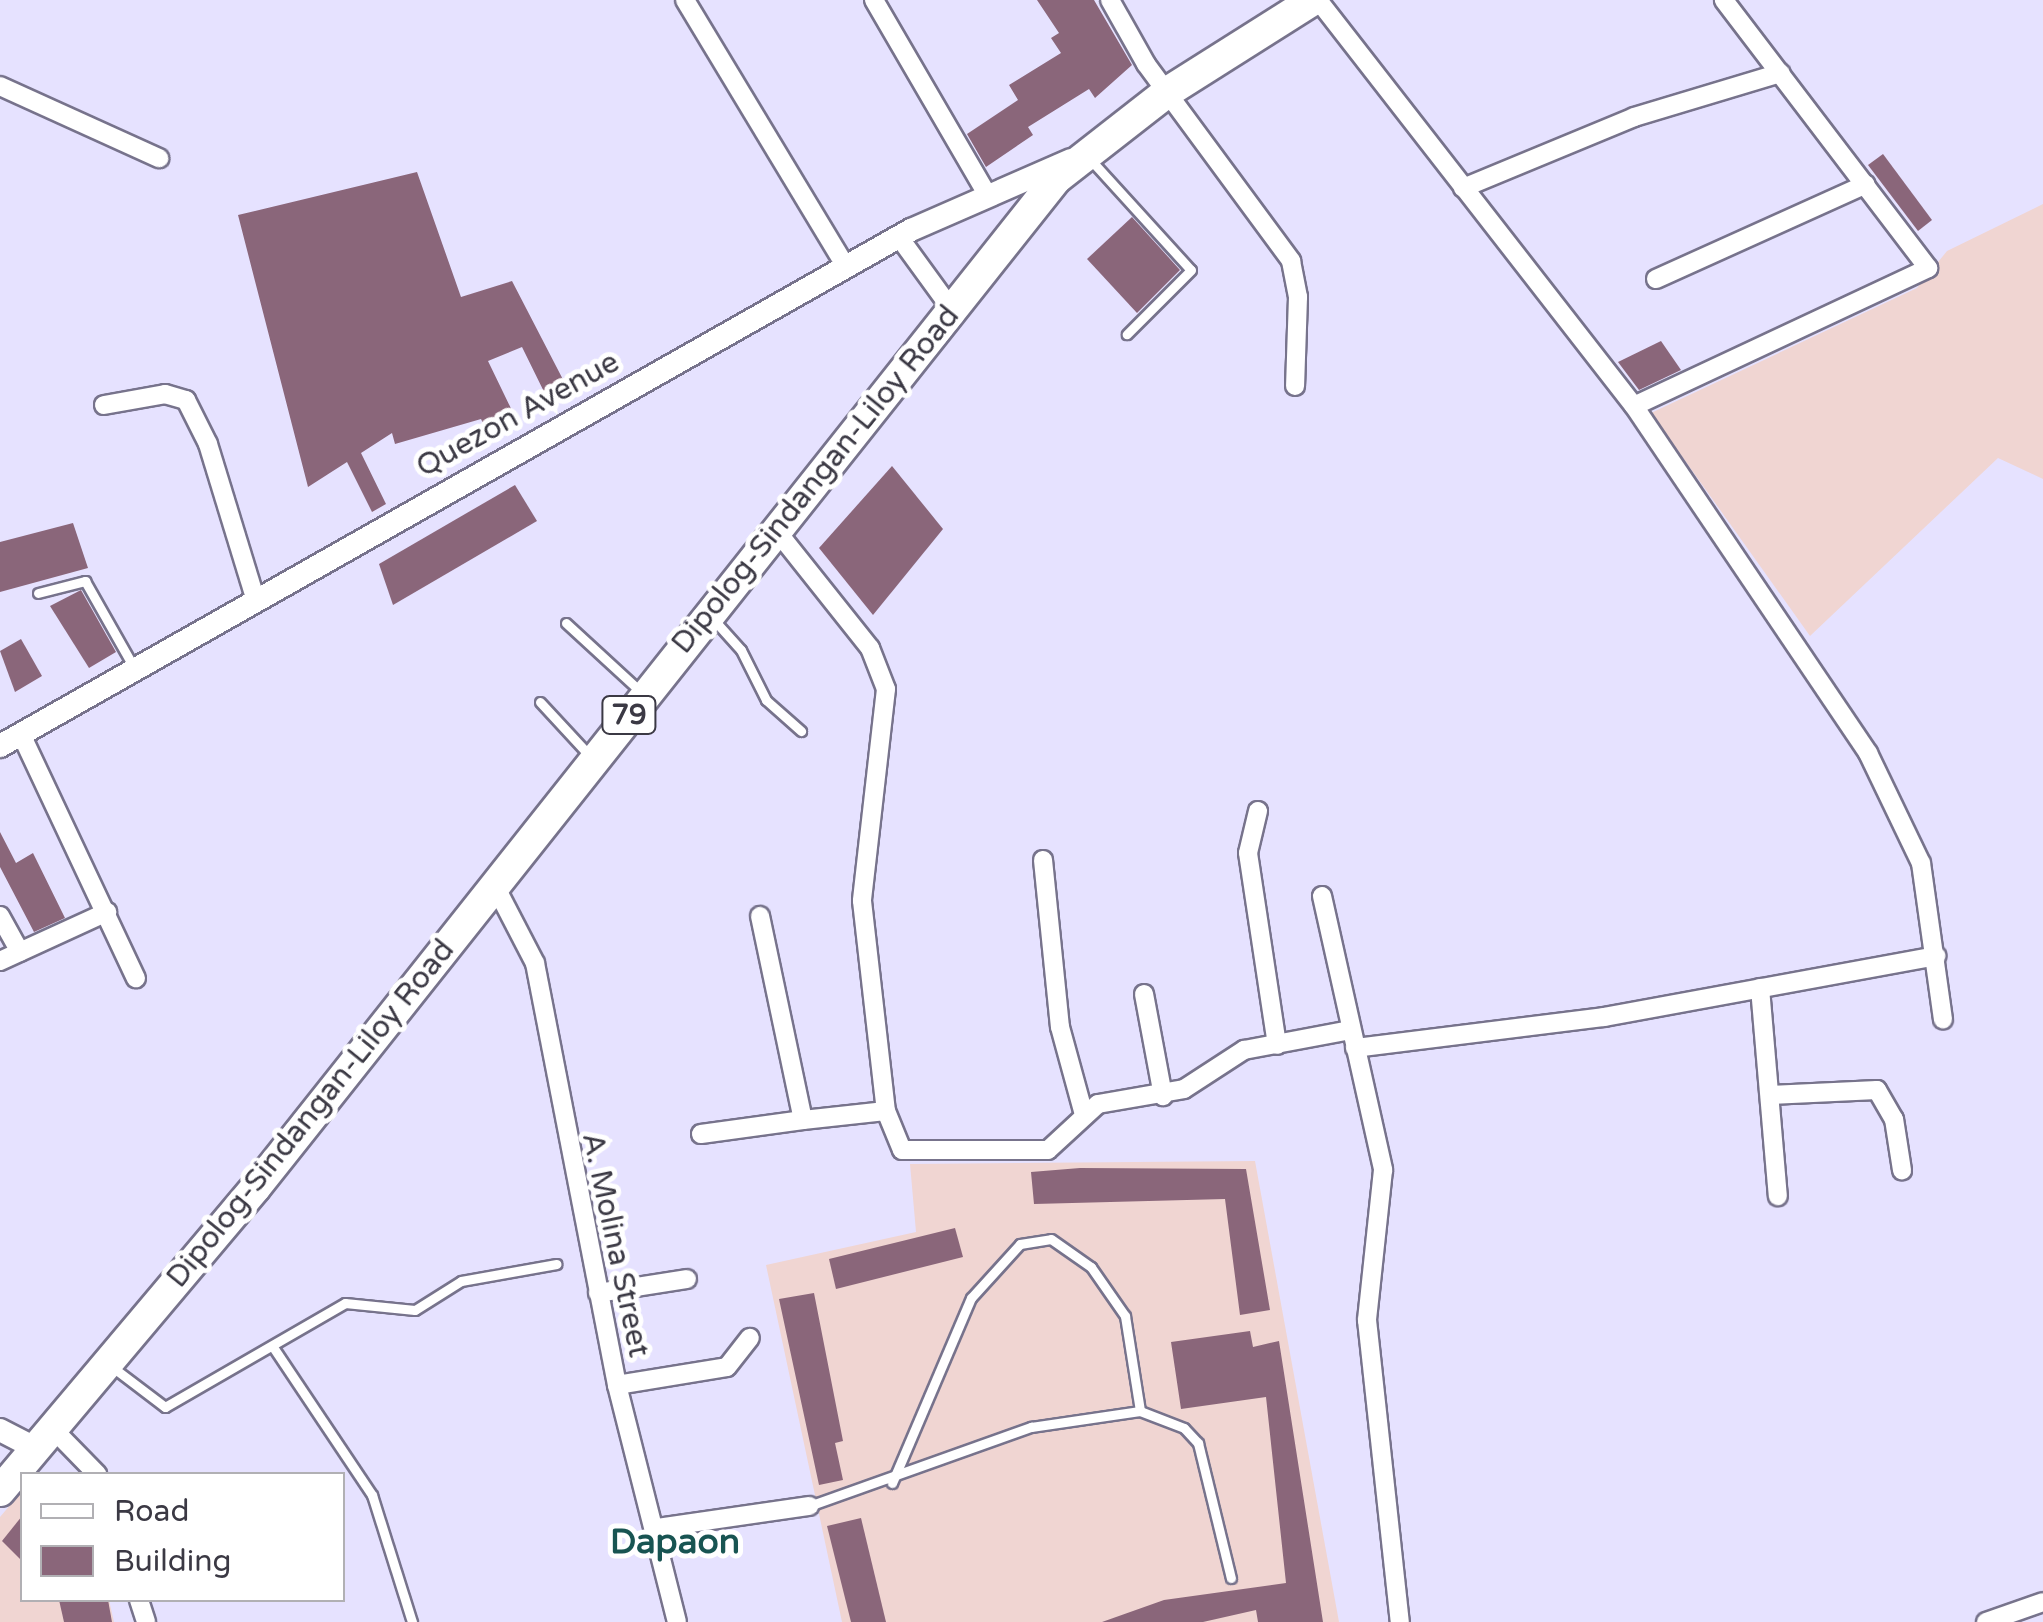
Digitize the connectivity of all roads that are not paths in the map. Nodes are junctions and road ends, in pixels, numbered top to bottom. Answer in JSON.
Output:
{"nodes":[{"id":1,"x":685,"y":0,"type":"edge"},
{"id":2,"x":874,"y":0,"type":"edge"},
{"id":3,"x":1110,"y":0,"type":"edge"},
{"id":4,"x":1316,"y":0,"type":"edge"},
{"id":5,"x":1724,"y":0,"type":"edge"},
{"id":6,"x":1780,"y":73,"type":"junction"},
{"id":7,"x":0,"y":86,"type":"edge"},
{"id":8,"x":1166,"y":94,"type":"junction"},
{"id":9,"x":1081,"y":155,"type":"junction"},
{"id":10,"x":159,"y":158,"type":"dead end"},
{"id":11,"x":1866,"y":184,"type":"junction"},
{"id":12,"x":1463,"y":188,"type":"junction"},
{"id":13,"x":987,"y":194,"type":"junction"},
{"id":14,"x":900,"y":236,"type":"junction"},
{"id":15,"x":846,"y":267,"type":"junction"},
{"id":16,"x":1656,"y":279,"type":"dead end"},
{"id":17,"x":952,"y":310,"type":"junction"},
{"id":18,"x":1126,"y":334,"type":"dead end"},
{"id":19,"x":1295,"y":386,"type":"dead end"},
{"id":20,"x":104,"y":405,"type":"dead end"},
{"id":21,"x":1634,"y":406,"type":"junction"},
{"id":22,"x":776,"y":530,"type":"junction"},
{"id":23,"x":38,"y":593,"type":"dead end"},
{"id":24,"x":255,"y":598,"type":"junction"},
{"id":25,"x":709,"y":614,"type":"junction"},
{"id":26,"x":566,"y":623,"type":"dead end"},
{"id":27,"x":134,"y":668,"type":"junction"},
{"id":28,"x":644,"y":695,"type":"junction"},
{"id":29,"x":540,"y":702,"type":"dead end"},
{"id":30,"x":802,"y":731,"type":"dead end"},
{"id":31,"x":21,"y":734,"type":"junction"},
{"id":32,"x":0,"y":746,"type":"edge"},
{"id":33,"x":593,"y":759,"type":"junction"},
{"id":34,"x":1258,"y":811,"type":"dead end"},
{"id":35,"x":1043,"y":860,"type":"dead end"},
{"id":36,"x":494,"y":884,"type":"junction"},
{"id":37,"x":1322,"y":896,"type":"dead end"},
{"id":38,"x":107,"y":912,"type":"junction"},
{"id":39,"x":0,"y":916,"type":"edge"},
{"id":40,"x":760,"y":916,"type":"dead end"},
{"id":41,"x":20,"y":952,"type":"junction"},
{"id":42,"x":1936,"y":956,"type":"junction"},
{"id":43,"x":0,"y":961,"type":"edge"},
{"id":44,"x":136,"y":978,"type":"dead end"},
{"id":45,"x":1760,"y":988,"type":"junction"},
{"id":46,"x":1144,"y":994,"type":"dead end"},
{"id":47,"x":1943,"y":1019,"type":"dead end"},
{"id":48,"x":1353,"y":1039,"type":"junction"},
{"id":49,"x":1276,"y":1045,"type":"junction"},
{"id":50,"x":1770,"y":1095,"type":"junction"},
{"id":51,"x":1163,"y":1096,"type":"junction"},
{"id":52,"x":1084,"y":1110,"type":"junction"},
{"id":53,"x":886,"y":1111,"type":"junction"},
{"id":54,"x":802,"y":1120,"type":"junction"},
{"id":55,"x":701,"y":1134,"type":"dead end"},
{"id":56,"x":1902,"y":1170,"type":"dead end"},
{"id":57,"x":1778,"y":1196,"type":"dead end"},
{"id":58,"x":556,"y":1264,"type":"dead end"},
{"id":59,"x":687,"y":1279,"type":"dead end"},
{"id":60,"x":598,"y":1293,"type":"junction"},
{"id":61,"x":750,"y":1338,"type":"dead end"},
{"id":62,"x":273,"y":1347,"type":"junction"},
{"id":63,"x":109,"y":1364,"type":"junction"},
{"id":64,"x":617,"y":1385,"type":"junction"},
{"id":65,"x":1140,"y":1411,"type":"junction"},
{"id":66,"x":0,"y":1430,"type":"edge"},
{"id":67,"x":46,"y":1440,"type":"junction"},
{"id":68,"x":94,"y":1472,"type":"edge"},
{"id":69,"x":892,"y":1483,"type":"junction"},
{"id":70,"x":0,"y":1491,"type":"edge"},
{"id":71,"x":809,"y":1506,"type":"joint"},
{"id":72,"x":656,"y":1528,"type":"junction"},
{"id":73,"x":1231,"y":1578,"type":"dead end"},
{"id":74,"x":2043,"y":1602,"type":"edge"},
{"id":75,"x":412,"y":1622,"type":"edge"},
{"id":76,"x":678,"y":1622,"type":"edge"},
{"id":77,"x":1400,"y":1622,"type":"edge"},
{"id":78,"x":1986,"y":1622,"type":"edge"}],
"edges":[{"from":1,"to":15,"type":"street"},
{"from":2,"to":13,"type":"street"},
{"from":3,"to":8,"type":"street"},
{"from":4,"to":8,"type":"highway","name":"Dipolog-Sindangan-Liloy Road","number":"79"},
{"from":4,"to":12,"type":"street"},
{"from":5,"to":6,"type":"street"},
{"from":6,"to":11,"type":"street"},
{"from":6,"to":12,"type":"street"},
{"from":7,"to":10,"type":"street"},
{"from":8,"to":9,"type":"highway","name":"Dipolog-Sindangan-Liloy Road","number":"79"},
{"from":8,"to":19,"type":"street"},
{"from":9,"to":13,"type":"street","name":"Quezon Avenue"},
{"from":9,"to":17,"type":"highway","name":"Dipolog-Sindangan-Liloy Road","number":"79"},
{"from":9,"to":18,"type":"lane"},
{"from":11,"to":16,"type":"street"},
{"from":11,"to":21,"type":"street"},
{"from":12,"to":21,"type":"street"},
{"from":13,"to":14,"type":"street","name":"Quezon Avenue"},
{"from":14,"to":15,"type":"street","name":"Quezon Avenue"},
{"from":14,"to":17,"type":"street"},
{"from":15,"to":24,"type":"street","name":"Quezon Avenue"},
{"from":17,"to":22,"type":"highway","name":"Dipolog-Sindangan-Liloy Road","number":"79"},
{"from":20,"to":24,"type":"street"},
{"from":21,"to":42,"type":"street"},
{"from":22,"to":25,"type":"highway","name":"Dipolog-Sindangan-Liloy Road","number":"79"},
{"from":22,"to":53,"type":"street"},
{"from":23,"to":27,"type":"lane"},
{"from":24,"to":27,"type":"street","name":"Quezon Avenue"},
{"from":25,"to":28,"type":"highway","name":"Dipolog-Sindangan-Liloy Road","number":"79"},
{"from":25,"to":30,"type":"lane"},
{"from":26,"to":28,"type":"lane"},
{"from":27,"to":31,"type":"street","name":"Quezon Avenue"},
{"from":28,"to":33,"type":"highway","name":"Dipolog-Sindangan-Liloy Road","number":"79"},
{"from":29,"to":33,"type":"lane"},
{"from":31,"to":32,"type":"street","name":"Quezon Avenue"},
{"from":31,"to":38,"type":"street"},
{"from":33,"to":36,"type":"highway","name":"Dipolog-Sindangan-Liloy Road","number":"79"},
{"from":34,"to":49,"type":"street"},
{"from":35,"to":52,"type":"street"},
{"from":36,"to":60,"type":"street","name":"A. Molina Street"},
{"from":36,"to":63,"type":"highway","name":"Dipolog-Sindangan-Liloy Road","number":"79"},
{"from":37,"to":48,"type":"street"},
{"from":38,"to":41,"type":"street"},
{"from":38,"to":44,"type":"street"},
{"from":39,"to":41,"type":"street"},
{"from":40,"to":54,"type":"street"},
{"from":41,"to":43,"type":"street"},
{"from":42,"to":45,"type":"street"},
{"from":42,"to":47,"type":"street"},
{"from":45,"to":48,"type":"street"},
{"from":45,"to":50,"type":"street"},
{"from":46,"to":51,"type":"street"},
{"from":48,"to":49,"type":"street"},
{"from":48,"to":77,"type":"street"},
{"from":49,"to":51,"type":"street"},
{"from":50,"to":56,"type":"street"},
{"from":50,"to":57,"type":"street"},
{"from":51,"to":52,"type":"street"},
{"from":52,"to":53,"type":"street"},
{"from":53,"to":54,"type":"street"},
{"from":54,"to":55,"type":"street"},
{"from":58,"to":62,"type":"lane"},
{"from":59,"to":60,"type":"street"},
{"from":60,"to":64,"type":"street","name":"A. Molina Street"},
{"from":61,"to":64,"type":"street"},
{"from":62,"to":63,"type":"lane"},
{"from":62,"to":75,"type":"lane"},
{"from":63,"to":67,"type":"highway","name":"Dipolog-Sindangan-Liloy Road","number":"79"},
{"from":64,"to":72,"type":"street","name":"A. Molina Street"},
{"from":65,"to":69,"type":"lane"},
{"from":65,"to":69,"type":"lane"},
{"from":65,"to":73,"type":"lane"},
{"from":66,"to":67,"type":"street"},
{"from":67,"to":68,"type":"street"},
{"from":67,"to":70,"type":"highway","name":"Dipolog-Sindangan-Liloy Road","number":"79"},
{"from":69,"to":71,"type":"lane"},
{"from":71,"to":72,"type":"street"},
{"from":72,"to":76,"type":"street","name":"A. Molina Street"},
{"from":74,"to":78,"type":"street"}]}
